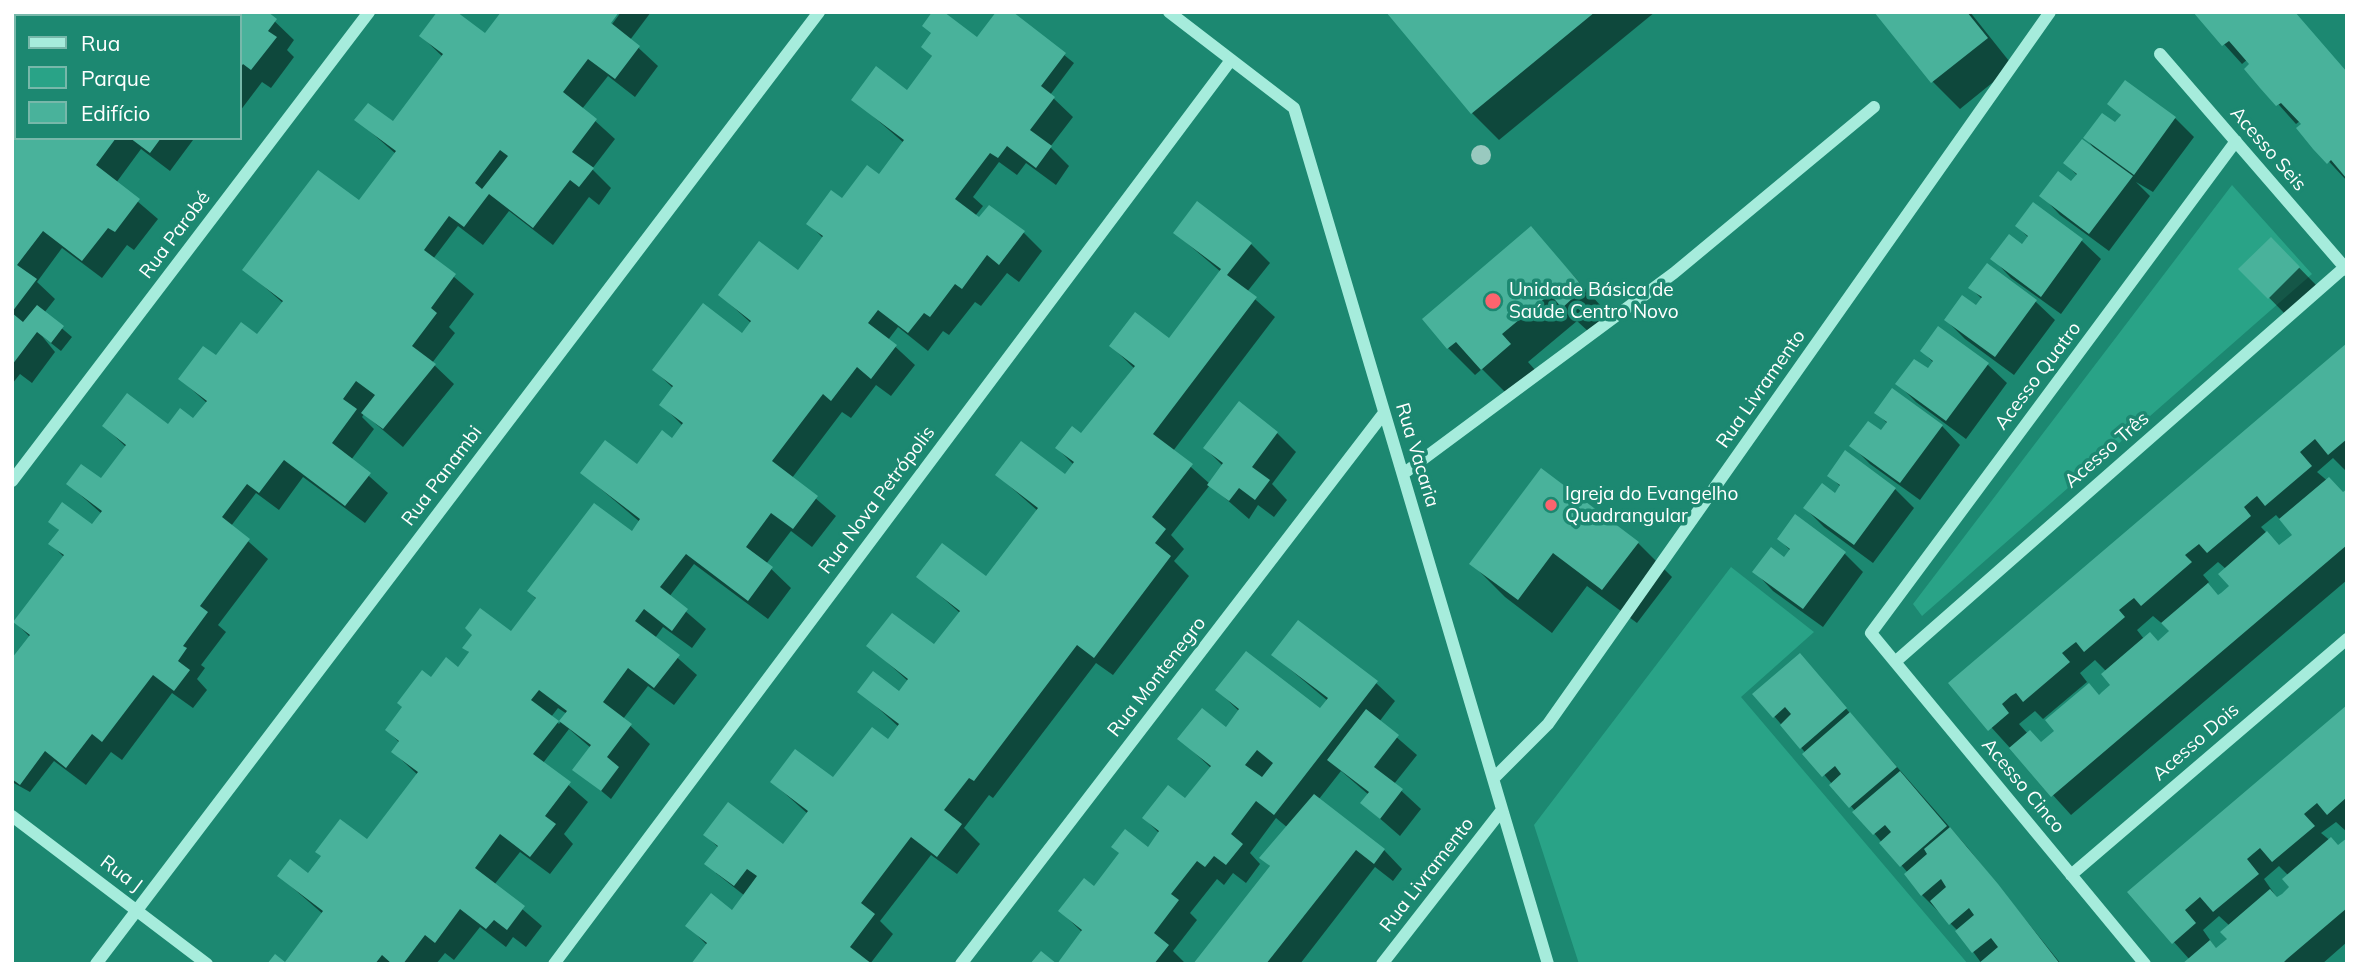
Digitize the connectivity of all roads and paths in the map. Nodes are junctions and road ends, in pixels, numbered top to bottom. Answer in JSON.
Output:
{"nodes":[{"id":1,"x":369,"y":12,"type":"edge"},
{"id":2,"x":819,"y":12,"type":"edge"},
{"id":3,"x":1169,"y":12,"type":"edge"},
{"id":4,"x":2050,"y":12,"type":"edge"},
{"id":5,"x":2160,"y":54,"type":"dead end"},
{"id":6,"x":1231,"y":60,"type":"junction"},
{"id":7,"x":1874,"y":107,"type":"dead end"},
{"id":8,"x":2236,"y":141,"type":"junction"},
{"id":9,"x":2346,"y":268,"type":"edge"},
{"id":10,"x":1384,"y":413,"type":"junction"},
{"id":11,"x":1403,"y":474,"type":"junction"},
{"id":12,"x":12,"y":481,"type":"edge"},
{"id":13,"x":1871,"y":633,"type":"joint"},
{"id":14,"x":2347,"y":639,"type":"edge"},
{"id":15,"x":1895,"y":662,"type":"junction"},
{"id":16,"x":1493,"y":779,"type":"junction"},
{"id":17,"x":1502,"y":810,"type":"junction"},
{"id":18,"x":12,"y":816,"type":"edge"},
{"id":19,"x":2071,"y":875,"type":"junction"},
{"id":20,"x":137,"y":910,"type":"junction"},
{"id":21,"x":96,"y":964,"type":"edge"},
{"id":22,"x":207,"y":964,"type":"edge"},
{"id":23,"x":554,"y":964,"type":"edge"},
{"id":24,"x":961,"y":964,"type":"edge"},
{"id":25,"x":1382,"y":964,"type":"edge"},
{"id":26,"x":1548,"y":964,"type":"edge"},
{"id":27,"x":2145,"y":964,"type":"edge"}],
"edges":[{"from":1,"to":12,"type":"street","name":"Rua Parobé"},
{"from":2,"to":20,"type":"street","name":"Rua Panambi"},
{"from":3,"to":6,"type":"street","name":"Rua Vacaria"},
{"from":4,"to":16,"type":"street","name":"Rua Livramento"},
{"from":5,"to":8,"type":"street","name":"Acesso Seis"},
{"from":6,"to":10,"type":"street","name":"Rua Vacaria"},
{"from":6,"to":23,"type":"street","name":"Rua Nova Petrópolis"},
{"from":7,"to":11,"type":"street"},
{"from":8,"to":9,"type":"street","name":"Acesso Seis"},
{"from":8,"to":13,"type":"street","name":"Acesso Quatro"},
{"from":9,"to":15,"type":"street","name":"Acesso Três"},
{"from":10,"to":11,"type":"street","name":"Rua Vacaria"},
{"from":10,"to":24,"type":"street","name":"Rua Montenegro"},
{"from":11,"to":16,"type":"street","name":"Rua Vacaria"},
{"from":13,"to":15,"type":"street","name":"Acesso Cinco"},
{"from":14,"to":19,"type":"street","name":"Acesso Dois"},
{"from":15,"to":19,"type":"street","name":"Acesso Cinco"},
{"from":16,"to":17,"type":"street","name":"Rua Vacaria"},
{"from":17,"to":25,"type":"street","name":"Rua Livramento"},
{"from":17,"to":26,"type":"street","name":"Rua Vacaria"},
{"from":18,"to":20,"type":"street","name":"Rua J"},
{"from":19,"to":27,"type":"street","name":"Acesso Cinco"},
{"from":20,"to":21,"type":"street","name":"Rua Panambi"},
{"from":20,"to":22,"type":"street","name":"Rua J"}]}
